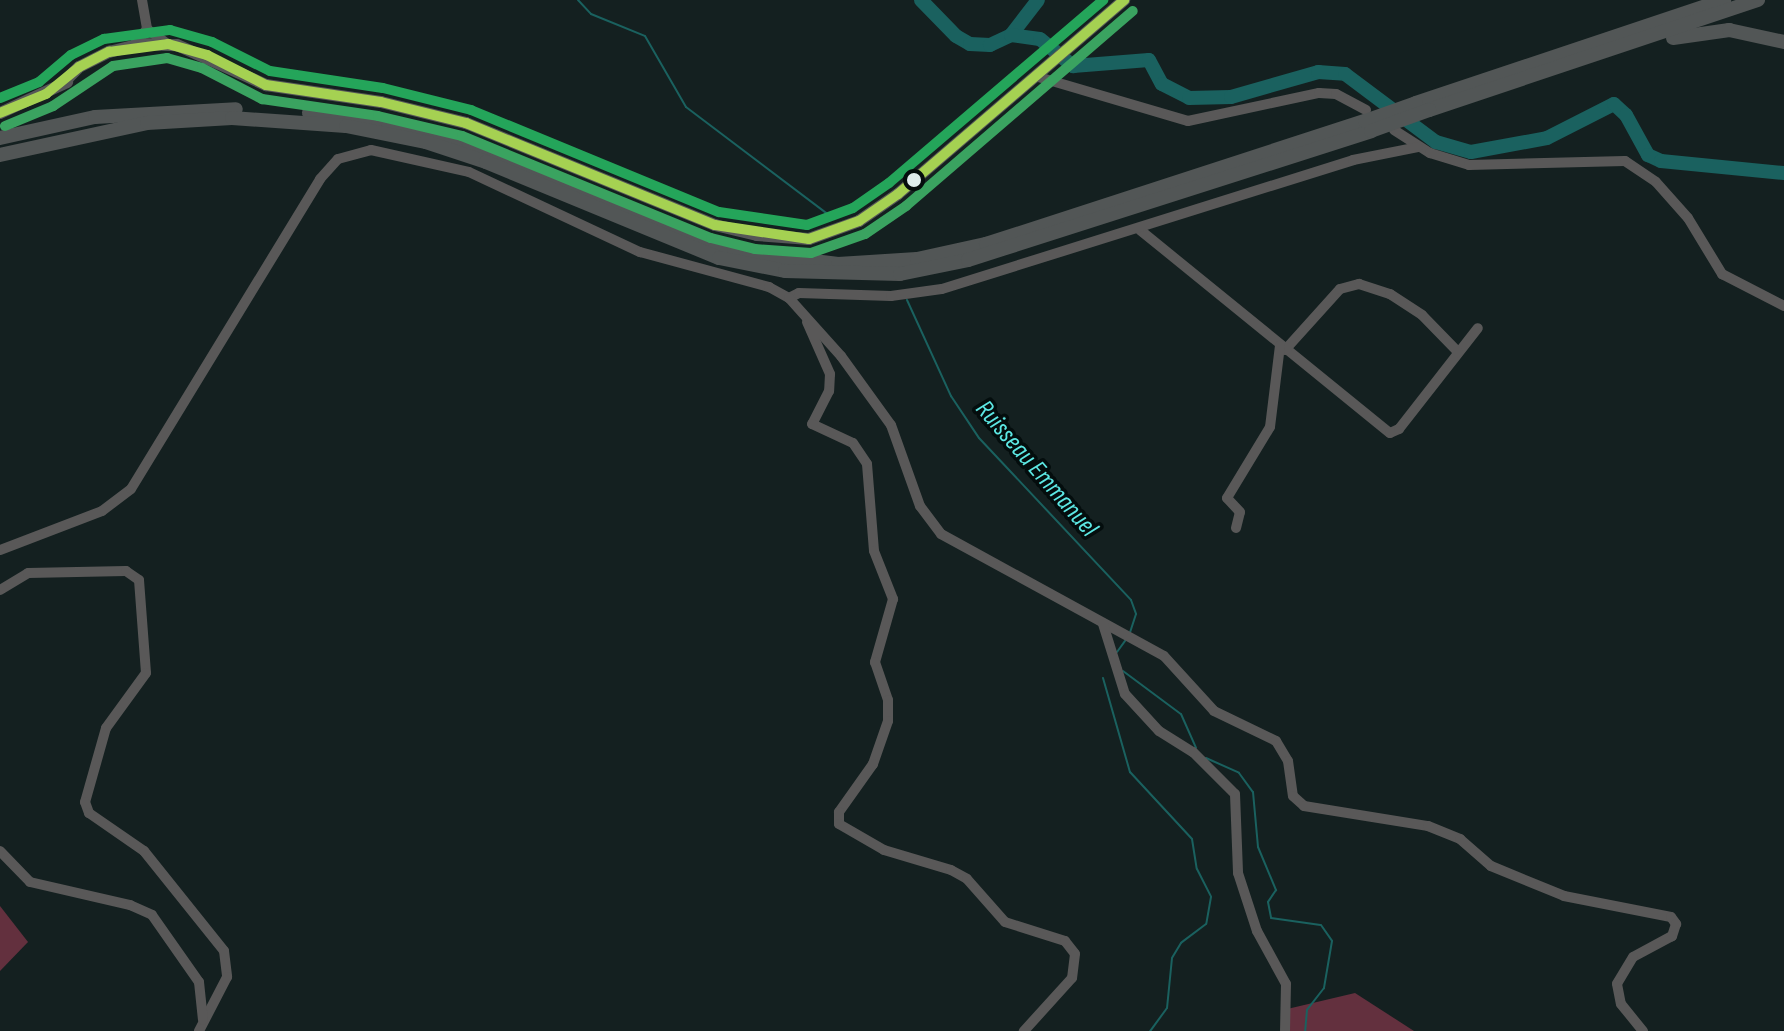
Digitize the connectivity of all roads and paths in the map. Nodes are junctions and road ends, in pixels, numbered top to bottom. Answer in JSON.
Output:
{"nodes":[{"id":1,"x":142,"y":0,"type":"edge"},
{"id":2,"x":1124,"y":0,"type":"edge"},
{"id":3,"x":1721,"y":0,"type":"edge"},
{"id":4,"x":1758,"y":0,"type":"edge"},
{"id":5,"x":147,"y":29,"type":"junction"},
{"id":6,"x":1784,"y":42,"type":"edge"},
{"id":7,"x":140,"y":45,"type":"junction"},
{"id":8,"x":164,"y":47,"type":"junction"},
{"id":9,"x":1622,"y":49,"type":"junction"},
{"id":10,"x":1040,"y":71,"type":"junction"},
{"id":11,"x":80,"y":74,"type":"junction"},
{"id":12,"x":62,"y":84,"type":"junction"},
{"id":13,"x":1422,"y":107,"type":"junction"},
{"id":14,"x":0,"y":113,"type":"edge"},
{"id":15,"x":1368,"y":121,"type":"junction"},
{"id":16,"x":1394,"y":130,"type":"dead end"},
{"id":17,"x":0,"y":138,"type":"edge"},
{"id":18,"x":1418,"y":147,"type":"junction"},
{"id":19,"x":0,"y":155,"type":"edge"},
{"id":20,"x":1140,"y":230,"type":"junction"},
{"id":21,"x":789,"y":298,"type":"junction"},
{"id":22,"x":1784,"y":306,"type":"edge"},
{"id":23,"x":807,"y":320,"type":"junction"},
{"id":24,"x":1478,"y":328,"type":"dead end"},
{"id":25,"x":1283,"y":348,"type":"junction"},
{"id":26,"x":1458,"y":352,"type":"junction"},
{"id":27,"x":1236,"y":528,"type":"dead end"},
{"id":28,"x":0,"y":550,"type":"edge"},
{"id":29,"x":0,"y":590,"type":"edge"},
{"id":30,"x":1103,"y":624,"type":"junction"},
{"id":31,"x":0,"y":851,"type":"edge"},
{"id":32,"x":201,"y":1027,"type":"edge"},
{"id":33,"x":1024,"y":1031,"type":"edge"},
{"id":34,"x":1285,"y":1031,"type":"edge"},
{"id":35,"x":1643,"y":1031,"type":"edge"}],
"edges":[{"from":1,"to":5,"type":"street"},
{"from":2,"to":10,"type":"main road"},
{"from":3,"to":13,"type":"highway"},
{"from":4,"to":9,"type":"highway"},
{"from":5,"to":7,"type":"main road"},
{"from":5,"to":8,"type":"street"},
{"from":6,"to":9,"type":"highway"},
{"from":7,"to":8,"type":"main road"},
{"from":7,"to":11,"type":"main road"},
{"from":7,"to":12,"type":"main road"},
{"from":8,"to":10,"type":"main road"},
{"from":8,"to":11,"type":"main road"},
{"from":9,"to":13,"type":"highway"},
{"from":10,"to":15,"type":"street"},
{"from":11,"to":12,"type":"main road"},
{"from":12,"to":14,"type":"main road"},
{"from":13,"to":15,"type":"highway","bridge":true},
{"from":15,"to":17,"type":"highway"},
{"from":15,"to":19,"type":"highway"},
{"from":16,"to":18,"type":"street"},
{"from":18,"to":20,"type":"street"},
{"from":18,"to":22,"type":"street"},
{"from":20,"to":21,"type":"street"},
{"from":20,"to":25,"type":"street"},
{"from":21,"to":23,"type":"street"},
{"from":21,"to":28,"type":"street"},
{"from":23,"to":30,"type":"street"},
{"from":23,"to":33,"type":"street"},
{"from":24,"to":26,"type":"street"},
{"from":25,"to":26,"type":"street"},
{"from":25,"to":26,"type":"street"},
{"from":25,"to":27,"type":"street"},
{"from":29,"to":32,"type":"street"},
{"from":30,"to":34,"type":"street"},
{"from":30,"to":35,"type":"street"},
{"from":31,"to":32,"type":"street"}]}
